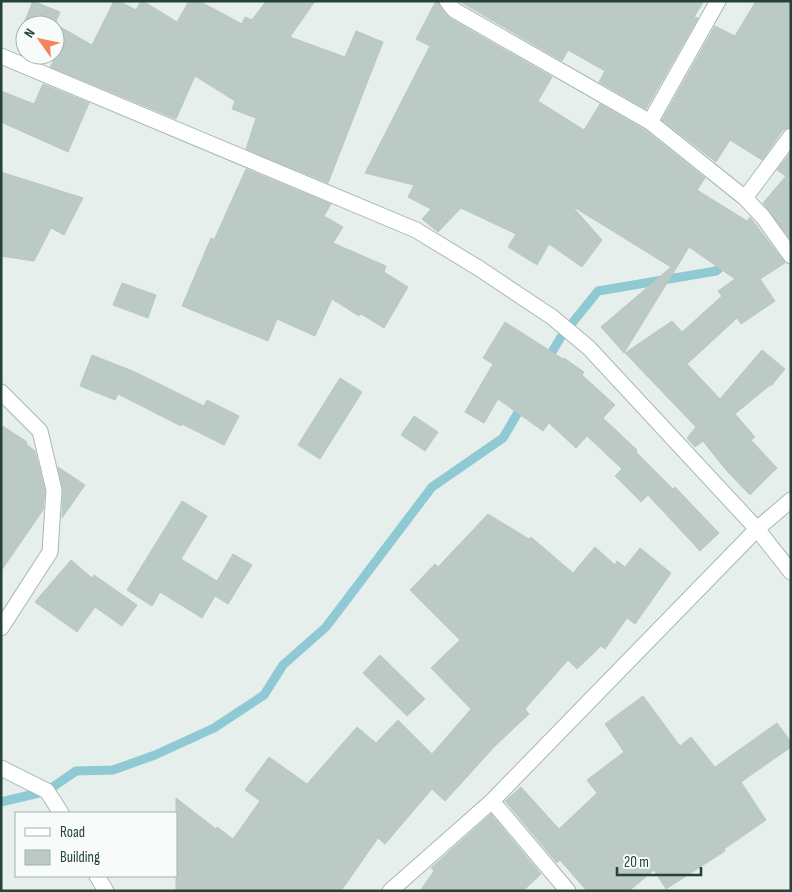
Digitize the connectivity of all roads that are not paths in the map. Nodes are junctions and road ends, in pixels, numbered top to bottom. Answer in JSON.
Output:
{"nodes":[{"id":1,"x":447,"y":1,"type":"edge"},
{"id":2,"x":718,"y":1,"type":"edge"},
{"id":3,"x":1,"y":56,"type":"edge"},
{"id":4,"x":650,"y":122,"type":"junction"},
{"id":5,"x":791,"y":136,"type":"edge"},
{"id":6,"x":745,"y":198,"type":"junction"},
{"id":7,"x":791,"y":256,"type":"edge"},
{"id":8,"x":1,"y":392,"type":"edge"},
{"id":9,"x":791,"y":500,"type":"edge"},
{"id":10,"x":757,"y":529,"type":"junction"},
{"id":11,"x":791,"y":572,"type":"edge"},
{"id":12,"x":1,"y":628,"type":"edge"},
{"id":13,"x":1,"y":768,"type":"edge"},
{"id":14,"x":492,"y":801,"type":"junction"},
{"id":15,"x":59,"y":812,"type":"edge"},
{"id":16,"x":98,"y":877,"type":"edge"},
{"id":17,"x":106,"y":891,"type":"edge"},
{"id":18,"x":390,"y":891,"type":"edge"},
{"id":19,"x":568,"y":891,"type":"edge"}],
"edges":[{"from":1,"to":4,"type":"street"},
{"from":2,"to":4,"type":"street"},
{"from":3,"to":10,"type":"street"},
{"from":4,"to":6,"type":"street"},
{"from":5,"to":6,"type":"street"},
{"from":6,"to":7,"type":"street"},
{"from":8,"to":12,"type":"street"},
{"from":9,"to":10,"type":"street"},
{"from":10,"to":11,"type":"street"},
{"from":10,"to":14,"type":"street"},
{"from":13,"to":15,"type":"street"},
{"from":14,"to":18,"type":"street"},
{"from":14,"to":19,"type":"street"},
{"from":16,"to":17,"type":"street"}]}
